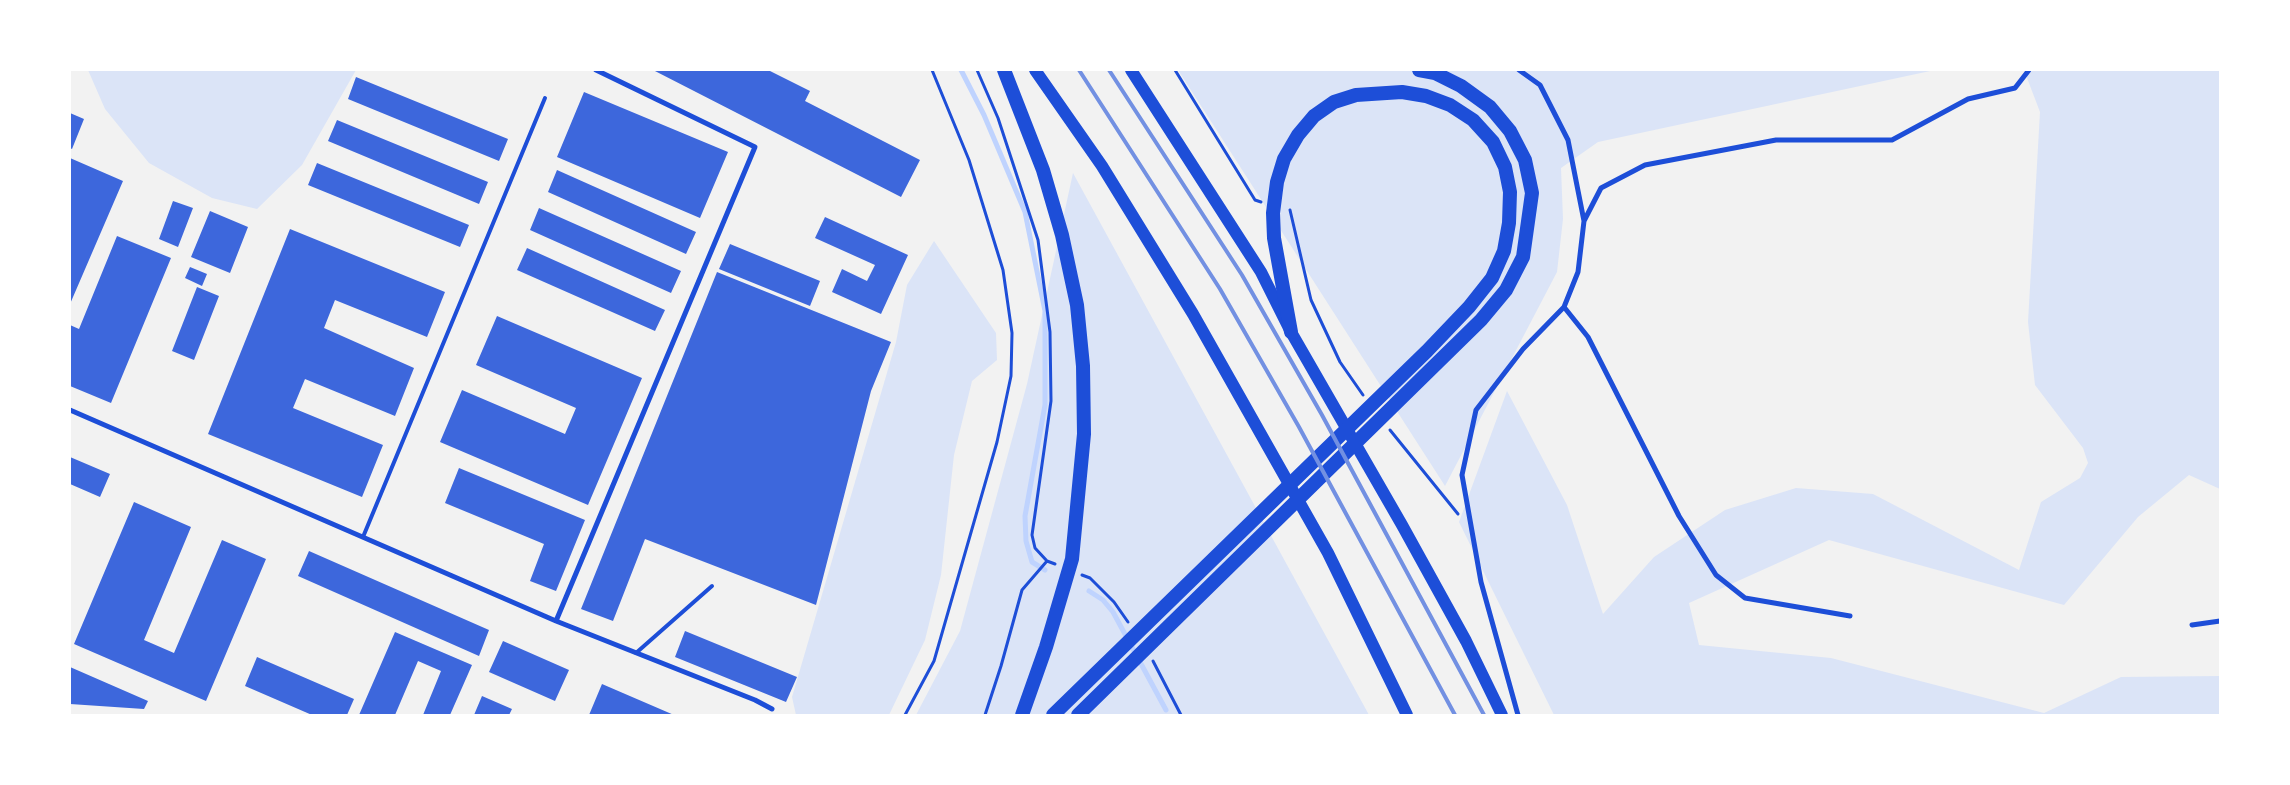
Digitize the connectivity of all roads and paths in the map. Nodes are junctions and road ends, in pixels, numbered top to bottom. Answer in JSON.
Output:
{"nodes":[{"id":1,"x":596,"y":70,"type":"edge"},
{"id":2,"x":932,"y":70,"type":"edge"},
{"id":3,"x":977,"y":70,"type":"edge"},
{"id":4,"x":1004,"y":70,"type":"edge"},
{"id":5,"x":1035,"y":70,"type":"edge"},
{"id":6,"x":1130,"y":70,"type":"edge"},
{"id":7,"x":1175,"y":70,"type":"edge"},
{"id":8,"x":1419,"y":70,"type":"edge"},
{"id":9,"x":1519,"y":70,"type":"edge"},
{"id":10,"x":2029,"y":70,"type":"edge"},
{"id":11,"x":546,"y":98,"type":"dead end"},
{"id":12,"x":1264,"y":202,"type":"dead end"},
{"id":13,"x":1290,"y":207,"type":"dead end"},
{"id":14,"x":1584,"y":221,"type":"junction"},
{"id":15,"x":1311,"y":300,"type":"dead end"},
{"id":16,"x":1564,"y":307,"type":"junction"},
{"id":17,"x":1291,"y":332,"type":"junction"},
{"id":18,"x":70,"y":410,"type":"edge"},
{"id":19,"x":363,"y":537,"type":"junction"},
{"id":20,"x":1047,"y":561,"type":"junction"},
{"id":21,"x":1063,"y":567,"type":"dead end"},
{"id":22,"x":712,"y":586,"type":"dead end"},
{"id":23,"x":1850,"y":616,"type":"dead end"},
{"id":24,"x":556,"y":620,"type":"junction"},
{"id":25,"x":2220,"y":621,"type":"edge"},
{"id":26,"x":2192,"y":625,"type":"dead end"},
{"id":27,"x":636,"y":653,"type":"junction"},
{"id":28,"x":772,"y":709,"type":"dead end"},
{"id":29,"x":904,"y":715,"type":"edge"},
{"id":30,"x":985,"y":715,"type":"edge"},
{"id":31,"x":1022,"y":715,"type":"edge"},
{"id":32,"x":1053,"y":715,"type":"edge"},
{"id":33,"x":1078,"y":715,"type":"edge"},
{"id":34,"x":1407,"y":715,"type":"edge"},
{"id":35,"x":1502,"y":715,"type":"edge"},
{"id":36,"x":1518,"y":715,"type":"edge"}],
"edges":[{"from":1,"to":24,"type":"street"},
{"from":2,"to":29,"type":"path"},
{"from":3,"to":20,"type":"path"},
{"from":4,"to":31,"type":"highway"},
{"from":5,"to":34,"type":"highway"},
{"from":6,"to":17,"type":"highway"},
{"from":7,"to":12,"type":"path"},
{"from":8,"to":33,"type":"highway"},
{"from":9,"to":14,"type":"street"},
{"from":10,"to":14,"type":"street"},
{"from":11,"to":19,"type":"lane"},
{"from":13,"to":15,"type":"path"},
{"from":14,"to":16,"type":"street"},
{"from":16,"to":23,"type":"street"},
{"from":16,"to":36,"type":"street"},
{"from":17,"to":32,"type":"highway"},
{"from":17,"to":35,"type":"highway"},
{"from":18,"to":19,"type":"street"},
{"from":19,"to":24,"type":"street"},
{"from":20,"to":21,"type":"path"},
{"from":20,"to":30,"type":"path"},
{"from":22,"to":27,"type":"lane"},
{"from":24,"to":27,"type":"street"},
{"from":25,"to":26,"type":"street"},
{"from":27,"to":28,"type":"street"}]}
